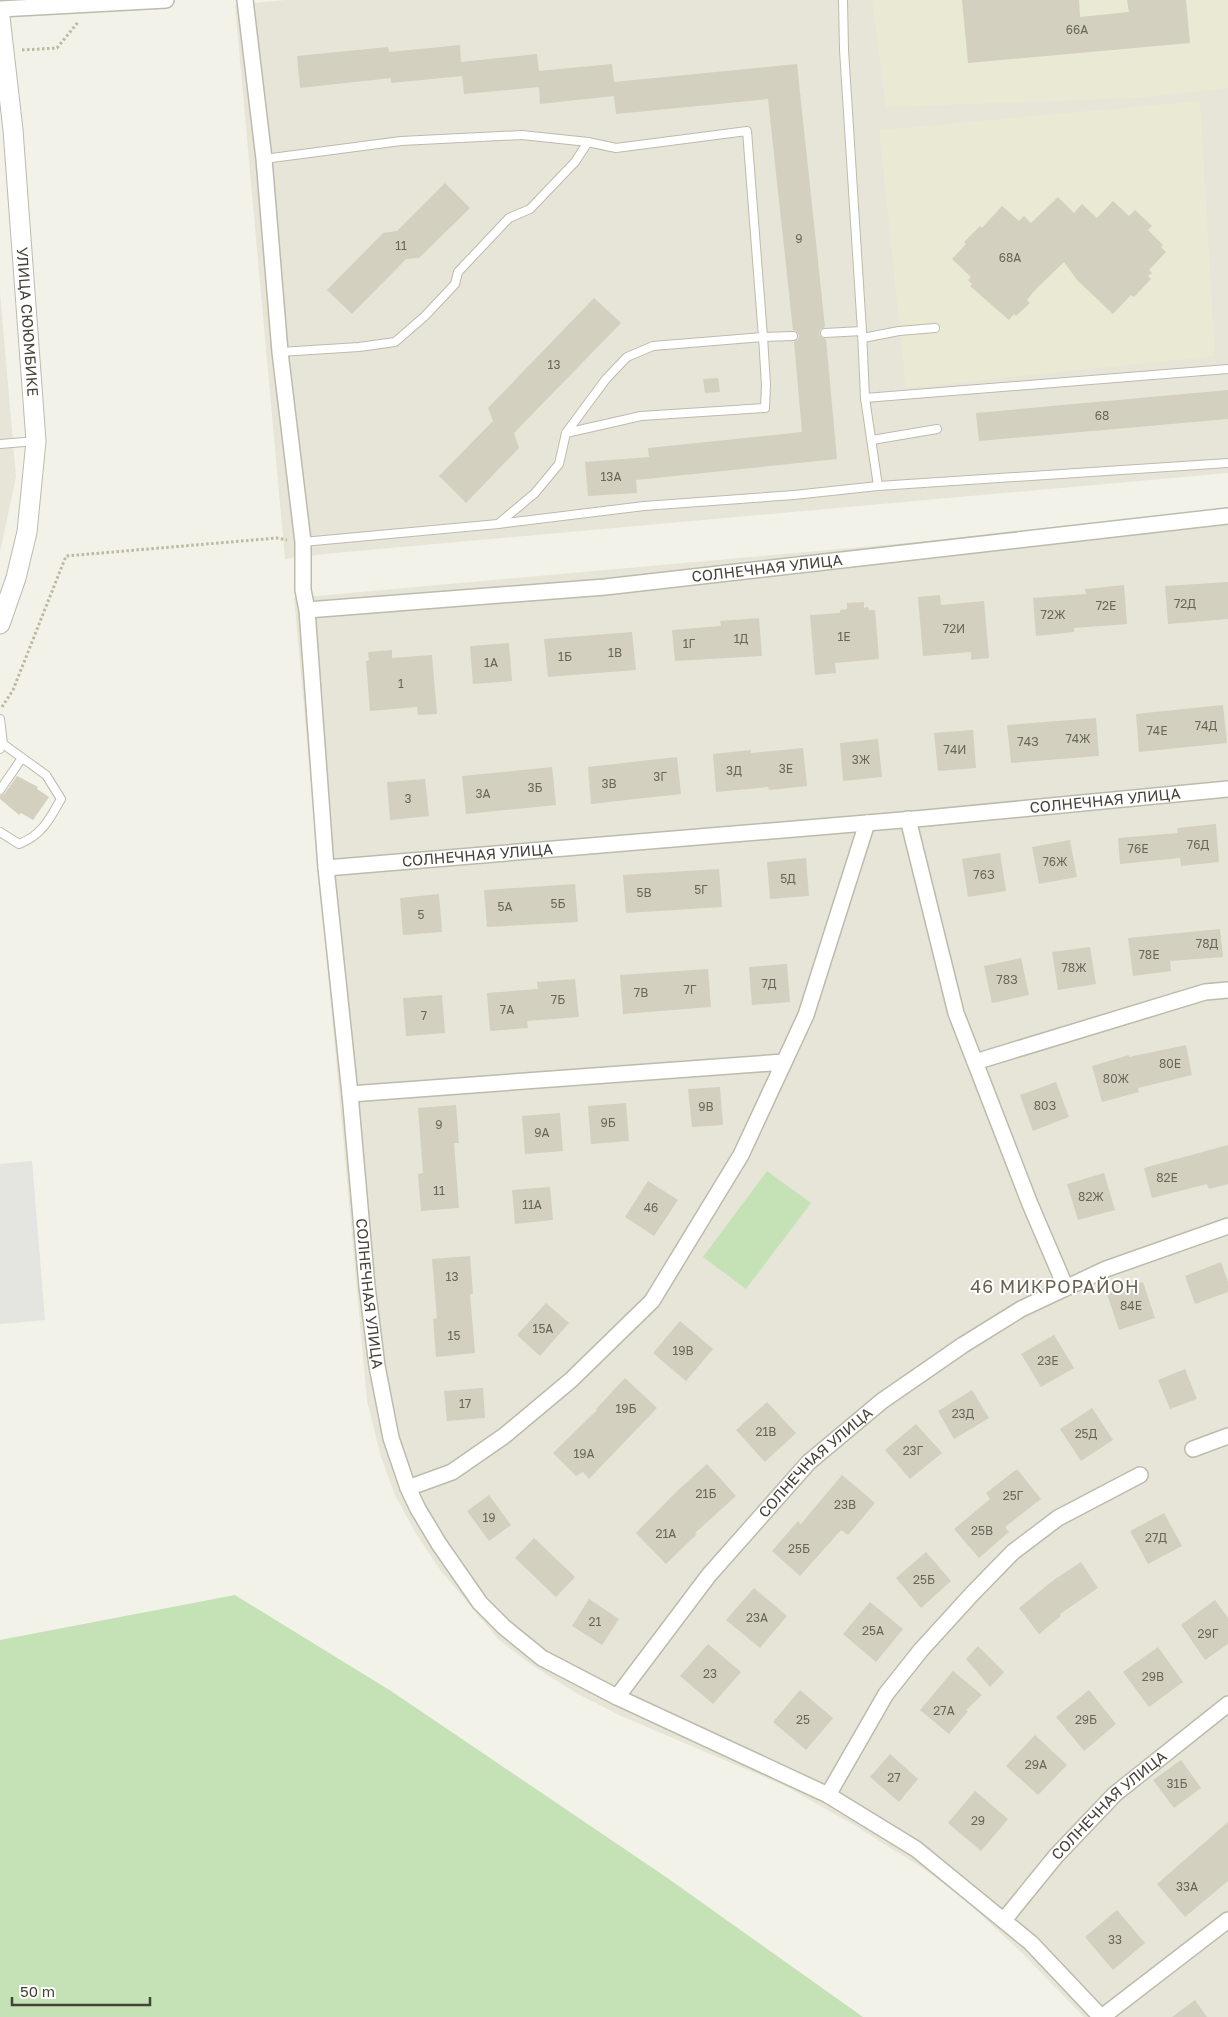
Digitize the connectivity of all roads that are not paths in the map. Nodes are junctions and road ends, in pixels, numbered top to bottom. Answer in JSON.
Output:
{"nodes":[{"id":1,"x":166,"y":0,"type":"edge"},
{"id":2,"x":245,"y":0,"type":"edge"},
{"id":3,"x":843,"y":0,"type":"edge"},
{"id":4,"x":99,"y":4,"type":"edge"},
{"id":5,"x":0,"y":9,"type":"edge"},
{"id":6,"x":0,"y":17,"type":"edge"},
{"id":7,"x":588,"y":142,"type":"junction"},
{"id":8,"x":264,"y":159,"type":"junction"},
{"id":9,"x":935,"y":328,"type":"dead end"},
{"id":10,"x":825,"y":333,"type":"dead end"},
{"id":11,"x":863,"y":335,"type":"junction"},
{"id":12,"x":763,"y":336,"type":"junction"},
{"id":13,"x":793,"y":336,"type":"dead end"},
{"id":14,"x":280,"y":352,"type":"junction"},
{"id":15,"x":1228,"y":368,"type":"edge"},
{"id":16,"x":865,"y":398,"type":"junction"},
{"id":17,"x":937,"y":429,"type":"dead end"},
{"id":18,"x":566,"y":433,"type":"junction"},
{"id":19,"x":872,"y":440,"type":"junction"},
{"id":20,"x":36,"y":441,"type":"junction"},
{"id":21,"x":0,"y":444,"type":"edge"},
{"id":22,"x":1228,"y":463,"type":"edge"},
{"id":23,"x":878,"y":486,"type":"junction"},
{"id":24,"x":1228,"y":516,"type":"edge"},
{"id":25,"x":498,"y":524,"type":"junction"},
{"id":26,"x":302,"y":542,"type":"junction"},
{"id":27,"x":307,"y":610,"type":"junction"},
{"id":28,"x":0,"y":624,"type":"edge"},
{"id":29,"x":0,"y":719,"type":"edge"},
{"id":30,"x":2,"y":747,"type":"edge"},
{"id":31,"x":22,"y":758,"type":"junction"},
{"id":32,"x":1228,"y":789,"type":"edge"},
{"id":33,"x":0,"y":790,"type":"edge"},
{"id":34,"x":908,"y":820,"type":"junction"},
{"id":35,"x":867,"y":823,"type":"junction"},
{"id":36,"x":0,"y":832,"type":"edge"},
{"id":37,"x":326,"y":868,"type":"junction"},
{"id":38,"x":1228,"y":990,"type":"edge"},
{"id":39,"x":784,"y":1062,"type":"junction"},
{"id":40,"x":975,"y":1062,"type":"junction"},
{"id":41,"x":350,"y":1094,"type":"junction"},
{"id":42,"x":1228,"y":1226,"type":"edge"},
{"id":43,"x":1066,"y":1288,"type":"junction"},
{"id":44,"x":1228,"y":1436,"type":"edge"},
{"id":45,"x":1193,"y":1449,"type":"dead end"},
{"id":46,"x":1140,"y":1475,"type":"dead end"},
{"id":47,"x":408,"y":1488,"type":"junction"},
{"id":48,"x":617,"y":1697,"type":"junction"},
{"id":49,"x":1228,"y":1704,"type":"edge"},
{"id":50,"x":828,"y":1795,"type":"junction"},
{"id":51,"x":1004,"y":1920,"type":"junction"},
{"id":52,"x":1228,"y":1920,"type":"edge"},
{"id":53,"x":1102,"y":2017,"type":"edge"}],
"edges":[{"from":1,"to":4,"type":"street"},
{"from":2,"to":8,"type":"street","name":"СОЛНЕЧНАЯ УЛИЦА"},
{"from":3,"to":11,"type":"lane"},
{"from":4,"to":5,"type":"street"},
{"from":6,"to":20,"type":"street","name":"УЛИЦА СЮЮМБИКЕ"},
{"from":7,"to":8,"type":"lane"},
{"from":7,"to":12,"type":"lane"},
{"from":7,"to":14,"type":"lane"},
{"from":8,"to":14,"type":"street","name":"СОЛНЕЧНАЯ УЛИЦА"},
{"from":9,"to":11,"type":"lane"},
{"from":10,"to":11,"type":"lane"},
{"from":11,"to":16,"type":"lane"},
{"from":12,"to":13,"type":"lane"},
{"from":12,"to":18,"type":"lane"},
{"from":12,"to":18,"type":"lane"},
{"from":14,"to":26,"type":"street","name":"СОЛНЕЧНАЯ УЛИЦА"},
{"from":15,"to":16,"type":"lane"},
{"from":16,"to":19,"type":"lane"},
{"from":17,"to":19,"type":"lane"},
{"from":18,"to":25,"type":"lane"},
{"from":19,"to":23,"type":"lane"},
{"from":20,"to":21,"type":"lane"},
{"from":20,"to":28,"type":"street","name":"УЛИЦА СЮЮМБИКЕ"},
{"from":22,"to":23,"type":"lane"},
{"from":23,"to":25,"type":"lane"},
{"from":24,"to":27,"type":"street","name":"СОЛНЕЧНАЯ УЛИЦА"},
{"from":25,"to":26,"type":"lane"},
{"from":26,"to":27,"type":"street","name":"СОЛНЕЧНАЯ УЛИЦА"},
{"from":27,"to":37,"type":"street","name":"СОЛНЕЧНАЯ УЛИЦА"},
{"from":29,"to":30,"type":"lane"},
{"from":30,"to":31,"type":"lane"},
{"from":31,"to":33,"type":"lane"},
{"from":31,"to":36,"type":"lane"},
{"from":32,"to":34,"type":"street","name":"СОЛНЕЧНАЯ УЛИЦА"},
{"from":34,"to":35,"type":"street","name":"СОЛНЕЧНАЯ УЛИЦА"},
{"from":34,"to":40,"type":"street"},
{"from":35,"to":37,"type":"street","name":"СОЛНЕЧНАЯ УЛИЦА"},
{"from":35,"to":39,"type":"street"},
{"from":37,"to":41,"type":"street","name":"СОЛНЕЧНАЯ УЛИЦА"},
{"from":38,"to":40,"type":"street"},
{"from":39,"to":41,"type":"street"},
{"from":39,"to":47,"type":"street"},
{"from":40,"to":43,"type":"street"},
{"from":41,"to":47,"type":"street","name":"СОЛНЕЧНАЯ УЛИЦА"},
{"from":42,"to":43,"type":"street","name":"СОЛНЕЧНАЯ УЛИЦА"},
{"from":43,"to":48,"type":"street","name":"СОЛНЕЧНАЯ УЛИЦА"},
{"from":44,"to":45,"type":"street"},
{"from":46,"to":50,"type":"street"},
{"from":47,"to":48,"type":"street","name":"СОЛНЕЧНАЯ УЛИЦА"},
{"from":48,"to":50,"type":"street","name":"СОЛНЕЧНАЯ УЛИЦА"},
{"from":49,"to":51,"type":"street","name":"СОЛНЕЧНАЯ УЛИЦА"},
{"from":50,"to":51,"type":"street","name":"СОЛНЕЧНАЯ УЛИЦА"},
{"from":51,"to":53,"type":"street","name":"СОЛНЕЧНАЯ УЛИЦА"},
{"from":52,"to":53,"type":"street","name":"СОЛНЕЧНАЯ УЛИЦА"}]}
